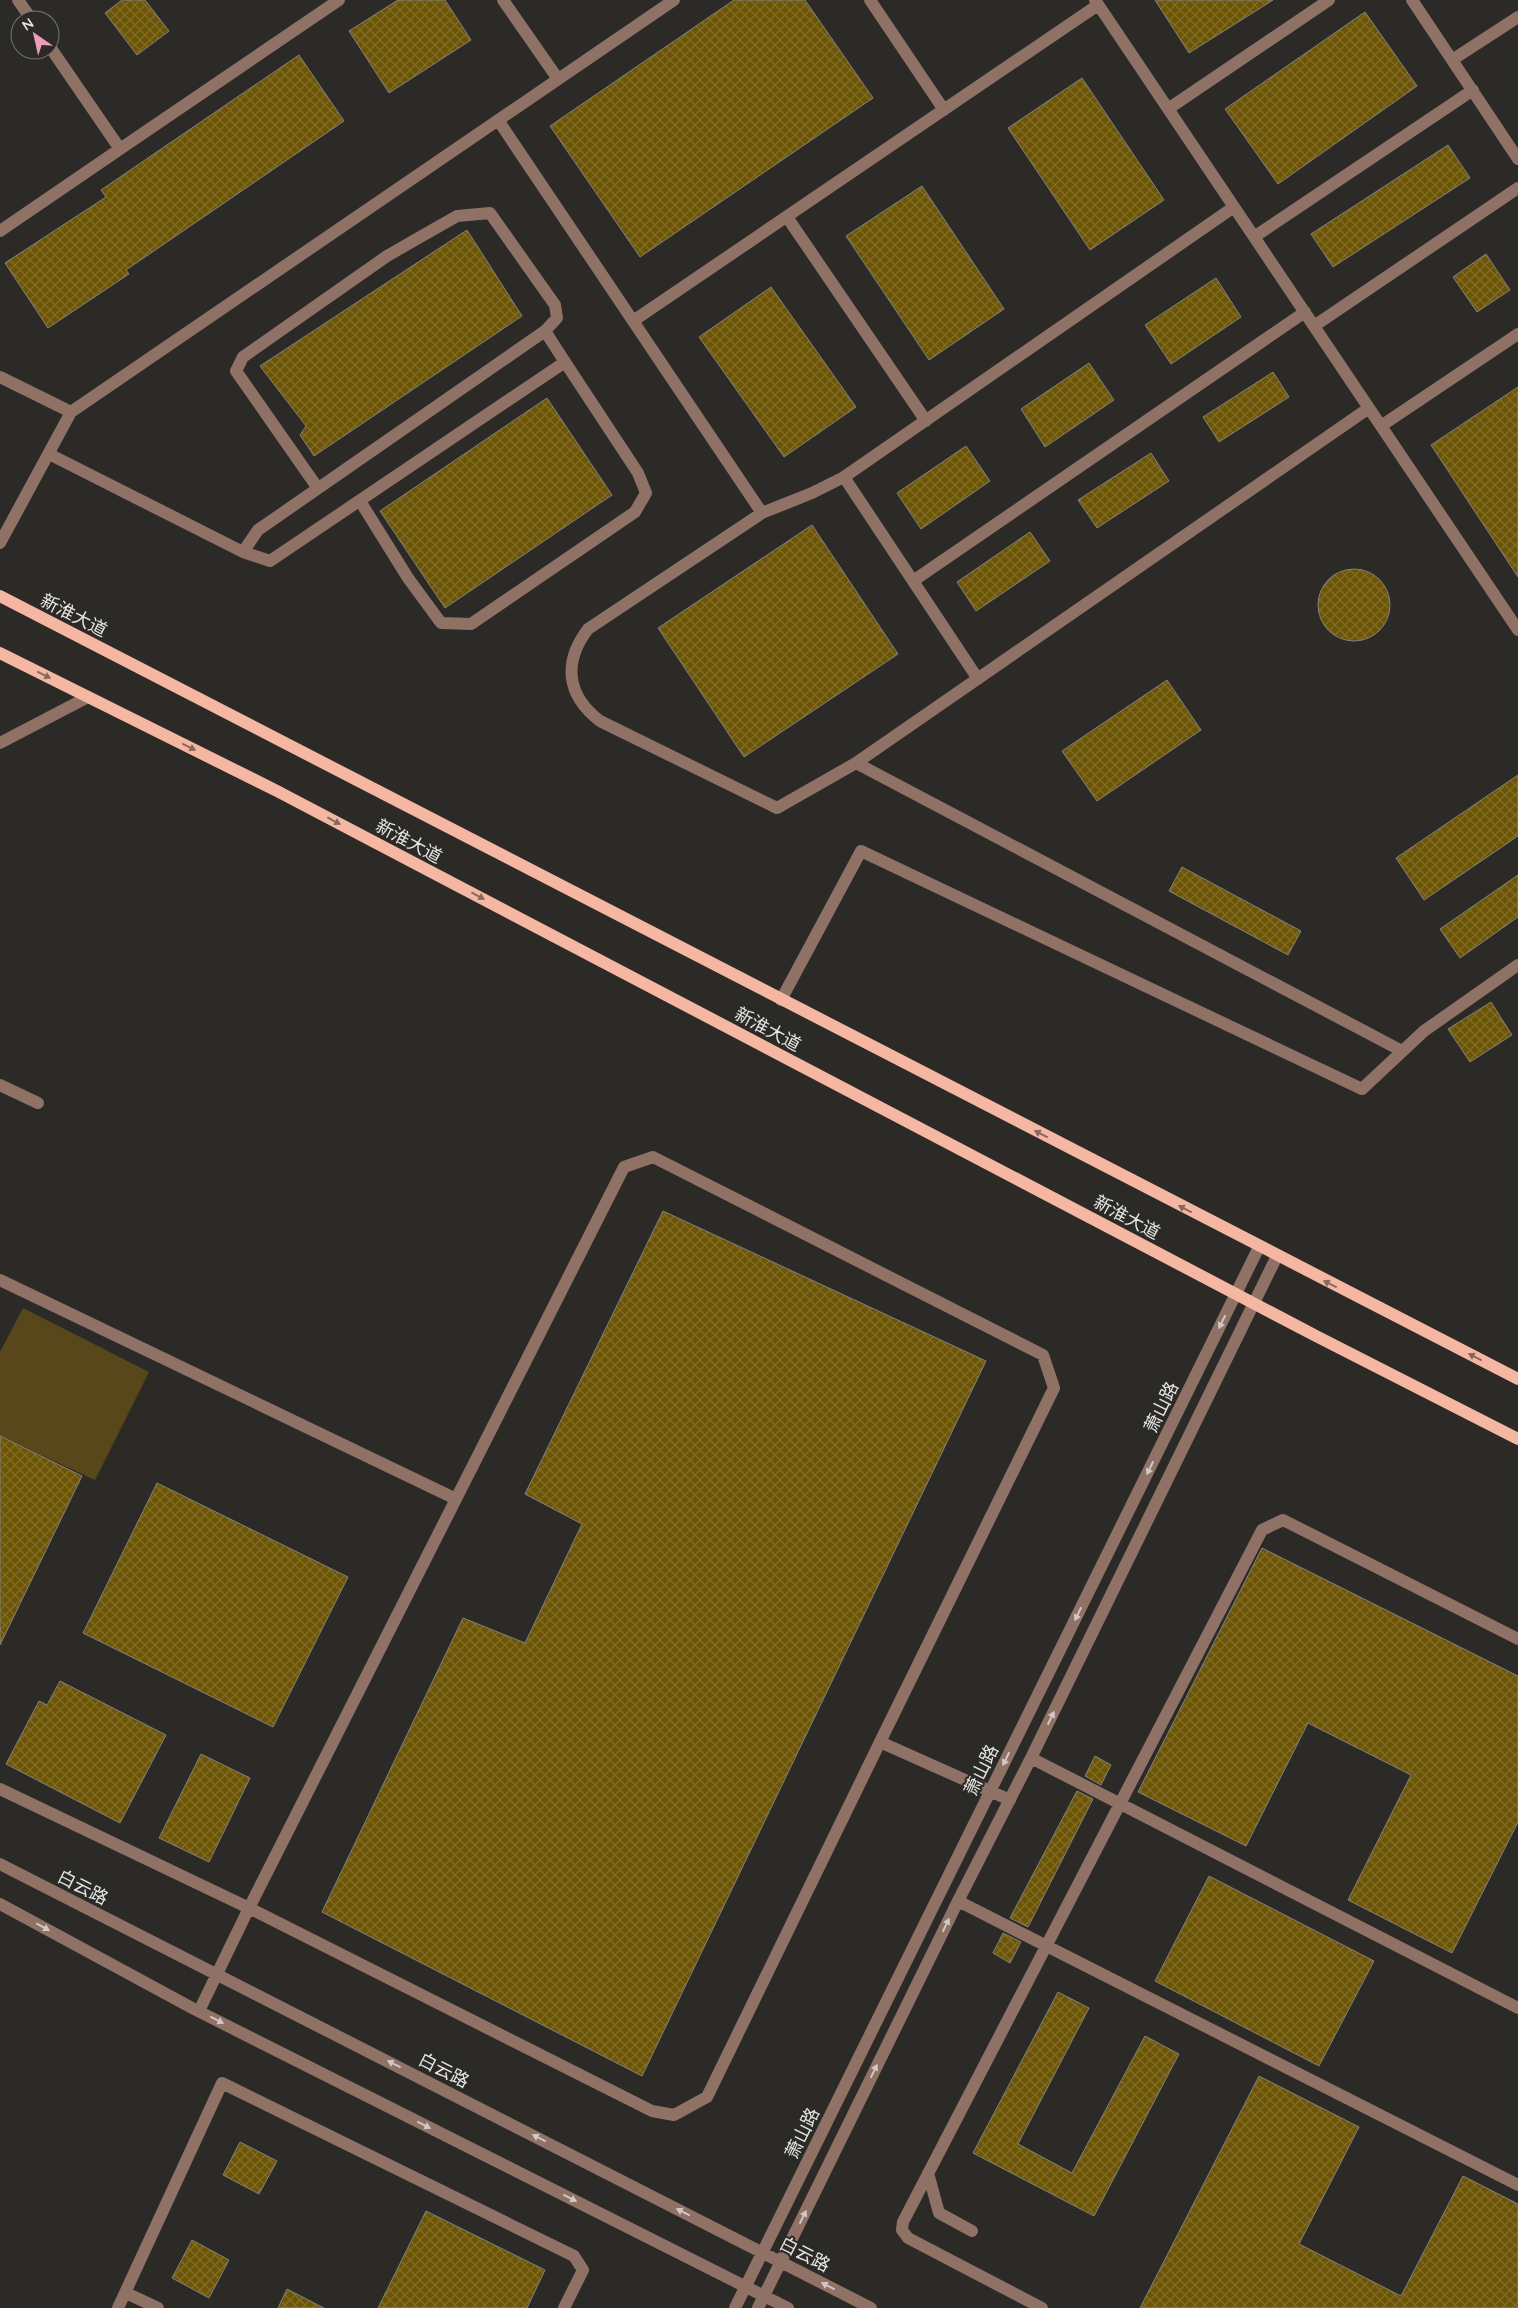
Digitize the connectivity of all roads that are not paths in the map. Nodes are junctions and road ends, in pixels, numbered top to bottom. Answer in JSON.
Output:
{"nodes":[{"id":1,"x":339,"y":0,"type":"edge"},
{"id":2,"x":504,"y":0,"type":"edge"},
{"id":3,"x":674,"y":0,"type":"edge"},
{"id":4,"x":870,"y":0,"type":"edge"},
{"id":5,"x":1329,"y":0,"type":"edge"},
{"id":6,"x":1412,"y":0,"type":"edge"},
{"id":7,"x":1097,"y":3,"type":"edge"},
{"id":8,"x":1518,"y":17,"type":"edge"},
{"id":9,"x":59,"y":60,"type":"edge"},
{"id":10,"x":1452,"y":60,"type":"junction"},
{"id":11,"x":558,"y":79,"type":"junction"},
{"id":12,"x":1473,"y":90,"type":"junction"},
{"id":13,"x":1168,"y":109,"type":"junction"},
{"id":14,"x":944,"y":110,"type":"junction"},
{"id":15,"x":498,"y":120,"type":"junction"},
{"id":16,"x":120,"y":149,"type":"junction"},
{"id":17,"x":1518,"y":158,"type":"edge"},
{"id":18,"x":1518,"y":188,"type":"edge"},
{"id":19,"x":1234,"y":207,"type":"junction"},
{"id":20,"x":787,"y":217,"type":"junction"},
{"id":21,"x":0,"y":231,"type":"edge"},
{"id":22,"x":1254,"y":237,"type":"junction"},
{"id":23,"x":1304,"y":312,"type":"junction"},
{"id":24,"x":633,"y":321,"type":"junction"},
{"id":25,"x":1314,"y":326,"type":"junction"},
{"id":26,"x":544,"y":331,"type":"junction"},
{"id":27,"x":1518,"y":334,"type":"edge"},
{"id":28,"x":565,"y":362,"type":"junction"},
{"id":29,"x":0,"y":377,"type":"edge"},
{"id":30,"x":1369,"y":408,"type":"junction"},
{"id":31,"x":71,"y":412,"type":"junction"},
{"id":32,"x":926,"y":420,"type":"junction"},
{"id":33,"x":1381,"y":426,"type":"junction"},
{"id":34,"x":49,"y":454,"type":"junction"},
{"id":35,"x":844,"y":477,"type":"junction"},
{"id":36,"x":317,"y":487,"type":"junction"},
{"id":37,"x":360,"y":501,"type":"junction"},
{"id":38,"x":762,"y":513,"type":"junction"},
{"id":39,"x":0,"y":543,"type":"edge"},
{"id":40,"x":243,"y":552,"type":"junction"},
{"id":41,"x":913,"y":580,"type":"junction"},
{"id":42,"x":0,"y":596,"type":"edge"},
{"id":43,"x":1518,"y":630,"type":"edge"},
{"id":44,"x":0,"y":653,"type":"edge"},
{"id":45,"x":978,"y":679,"type":"junction"},
{"id":46,"x":88,"y":697,"type":"junction"},
{"id":47,"x":0,"y":743,"type":"edge"},
{"id":48,"x":856,"y":763,"type":"junction"},
{"id":49,"x":1518,"y":965,"type":"edge"},
{"id":50,"x":781,"y":1000,"type":"junction"},
{"id":51,"x":1402,"y":1051,"type":"junction"},
{"id":52,"x":0,"y":1085,"type":"edge"},
{"id":53,"x":38,"y":1103,"type":"dead end"},
{"id":54,"x":1260,"y":1247,"type":"junction"},
{"id":55,"x":1276,"y":1256,"type":"junction"},
{"id":56,"x":0,"y":1280,"type":"edge"},
{"id":57,"x":1236,"y":1294,"type":"junction"},
{"id":58,"x":1252,"y":1302,"type":"junction"},
{"id":59,"x":1518,"y":1379,"type":"edge"},
{"id":60,"x":1518,"y":1439,"type":"edge"},
{"id":61,"x":456,"y":1499,"type":"junction"},
{"id":62,"x":1518,"y":1639,"type":"edge"},
{"id":63,"x":880,"y":1742,"type":"junction"},
{"id":64,"x":1031,"y":1758,"type":"junction"},
{"id":65,"x":0,"y":1788,"type":"edge"},
{"id":66,"x":990,"y":1791,"type":"junction"},
{"id":67,"x":1010,"y":1800,"type":"junction"},
{"id":68,"x":1120,"y":1804,"type":"junction"},
{"id":69,"x":0,"y":1864,"type":"edge"},
{"id":70,"x":958,"y":1901,"type":"junction"},
{"id":71,"x":0,"y":1904,"type":"edge"},
{"id":72,"x":249,"y":1908,"type":"junction"},
{"id":73,"x":1046,"y":1946,"type":"junction"},
{"id":74,"x":216,"y":1974,"type":"junction"},
{"id":75,"x":1518,"y":2008,"type":"edge"},
{"id":76,"x":199,"y":2011,"type":"junction"},
{"id":77,"x":928,"y":2173,"type":"junction"},
{"id":78,"x":1518,"y":2185,"type":"edge"},
{"id":79,"x":972,"y":2231,"type":"dead end"},
{"id":80,"x":763,"y":2252,"type":"junction"},
{"id":81,"x":781,"y":2261,"type":"junction"},
{"id":82,"x":746,"y":2287,"type":"junction"},
{"id":83,"x":126,"y":2293,"type":"junction"},
{"id":84,"x":764,"y":2296,"type":"junction"},
{"id":85,"x":118,"y":2308,"type":"edge"},
{"id":86,"x":158,"y":2308,"type":"edge"},
{"id":87,"x":564,"y":2308,"type":"edge"},
{"id":88,"x":735,"y":2308,"type":"edge"},
{"id":89,"x":758,"y":2308,"type":"edge"},
{"id":90,"x":788,"y":2308,"type":"edge"},
{"id":91,"x":871,"y":2308,"type":"edge"},
{"id":92,"x":1042,"y":2308,"type":"edge"}],
"edges":[{"from":1,"to":16,"type":"street"},
{"from":2,"to":11,"type":"street"},
{"from":3,"to":11,"type":"street"},
{"from":4,"to":14,"type":"street"},
{"from":5,"to":13,"type":"street"},
{"from":6,"to":10,"type":"street"},
{"from":7,"to":13,"type":"street"},
{"from":7,"to":14,"type":"street"},
{"from":8,"to":10,"type":"street"},
{"from":9,"to":16,"type":"street"},
{"from":10,"to":12,"type":"street"},
{"from":11,"to":15,"type":"street"},
{"from":12,"to":17,"type":"street"},
{"from":12,"to":22,"type":"street"},
{"from":13,"to":19,"type":"street"},
{"from":14,"to":20,"type":"street"},
{"from":15,"to":24,"type":"street"},
{"from":15,"to":31,"type":"street"},
{"from":16,"to":21,"type":"street"},
{"from":18,"to":25,"type":"street"},
{"from":19,"to":22,"type":"street"},
{"from":19,"to":32,"type":"street"},
{"from":20,"to":24,"type":"street"},
{"from":20,"to":32,"type":"street"},
{"from":22,"to":23,"type":"street"},
{"from":23,"to":25,"type":"street"},
{"from":23,"to":41,"type":"street"},
{"from":24,"to":38,"type":"street"},
{"from":25,"to":30,"type":"street"},
{"from":26,"to":28,"type":"street"},
{"from":26,"to":36,"type":"street"},
{"from":26,"to":36,"type":"street"},
{"from":27,"to":33,"type":"street"},
{"from":28,"to":37,"type":"street"},
{"from":28,"to":37,"type":"street"},
{"from":29,"to":31,"type":"street"},
{"from":30,"to":33,"type":"street"},
{"from":30,"to":45,"type":"street"},
{"from":31,"to":34,"type":"street"},
{"from":32,"to":35,"type":"street"},
{"from":33,"to":43,"type":"street"},
{"from":34,"to":39,"type":"street"},
{"from":34,"to":40,"type":"street"},
{"from":35,"to":38,"type":"street"},
{"from":35,"to":41,"type":"street"},
{"from":36,"to":40,"type":"street"},
{"from":37,"to":40,"type":"street"},
{"from":38,"to":48,"type":"street"},
{"from":41,"to":45,"type":"street"},
{"from":42,"to":50,"type":"main road","name":"新淮大道"},
{"from":44,"to":46,"type":"main road","name":"新淮大道","one_way":true},
{"from":45,"to":48,"type":"street"},
{"from":46,"to":47,"type":"street"},
{"from":46,"to":57,"type":"main road","name":"新淮大道","one_way":true},
{"from":48,"to":51,"type":"street"},
{"from":49,"to":51,"type":"street"},
{"from":50,"to":51,"type":"street"},
{"from":54,"to":50,"type":"main road","name":"新淮大道","one_way":true},
{"from":52,"to":53,"type":"street"},
{"from":54,"to":55,"type":"main road","name":"新淮大道"},
{"from":54,"to":57,"type":"street","name":"萧山路"},
{"from":55,"to":58,"type":"street","name":"萧山路"},
{"from":59,"to":55,"type":"main road","name":"新淮大道","one_way":true},
{"from":56,"to":61,"type":"street"},
{"from":57,"to":58,"type":"main road","name":"新淮大道"},
{"from":57,"to":66,"type":"street","name":"萧山路","one_way":true},
{"from":58,"to":60,"type":"main road","name":"新淮大道"},
{"from":64,"to":58,"type":"street","name":"萧山路","one_way":true},
{"from":61,"to":63,"type":"street"},
{"from":61,"to":72,"type":"street"},
{"from":62,"to":68,"type":"street"},
{"from":63,"to":66,"type":"street"},
{"from":63,"to":72,"type":"street"},
{"from":64,"to":67,"type":"street","name":"萧山路"},
{"from":64,"to":68,"type":"street"},
{"from":65,"to":72,"type":"street"},
{"from":66,"to":67,"type":"street"},
{"from":66,"to":80,"type":"street","name":"萧山路"},
{"from":67,"to":70,"type":"street","name":"萧山路"},
{"from":68,"to":73,"type":"street"},
{"from":68,"to":75,"type":"street"},
{"from":69,"to":74,"type":"street","name":"白云路"},
{"from":70,"to":73,"type":"street"},
{"from":81,"to":70,"type":"street","name":"萧山路","one_way":true},
{"from":71,"to":76,"type":"street","one_way":true},
{"from":72,"to":74,"type":"street"},
{"from":73,"to":77,"type":"street"},
{"from":73,"to":78,"type":"street"},
{"from":74,"to":76,"type":"street"},
{"from":80,"to":74,"type":"street","name":"白云路","one_way":true},
{"from":76,"to":82,"type":"street","one_way":true},
{"from":77,"to":79,"type":"street"},
{"from":77,"to":92,"type":"street"},
{"from":80,"to":81,"type":"street","name":"白云路"},
{"from":80,"to":82,"type":"street","name":"萧山路"},
{"from":81,"to":84,"type":"street","name":"萧山路"},
{"from":91,"to":81,"type":"street","name":"白云路","one_way":true},
{"from":82,"to":84,"type":"street"},
{"from":82,"to":88,"type":"street","name":"萧山路"},
{"from":83,"to":85,"type":"street"},
{"from":83,"to":86,"type":"street"},
{"from":83,"to":87,"type":"street"},
{"from":84,"to":89,"type":"street","name":"萧山路"},
{"from":84,"to":90,"type":"street"}]}
